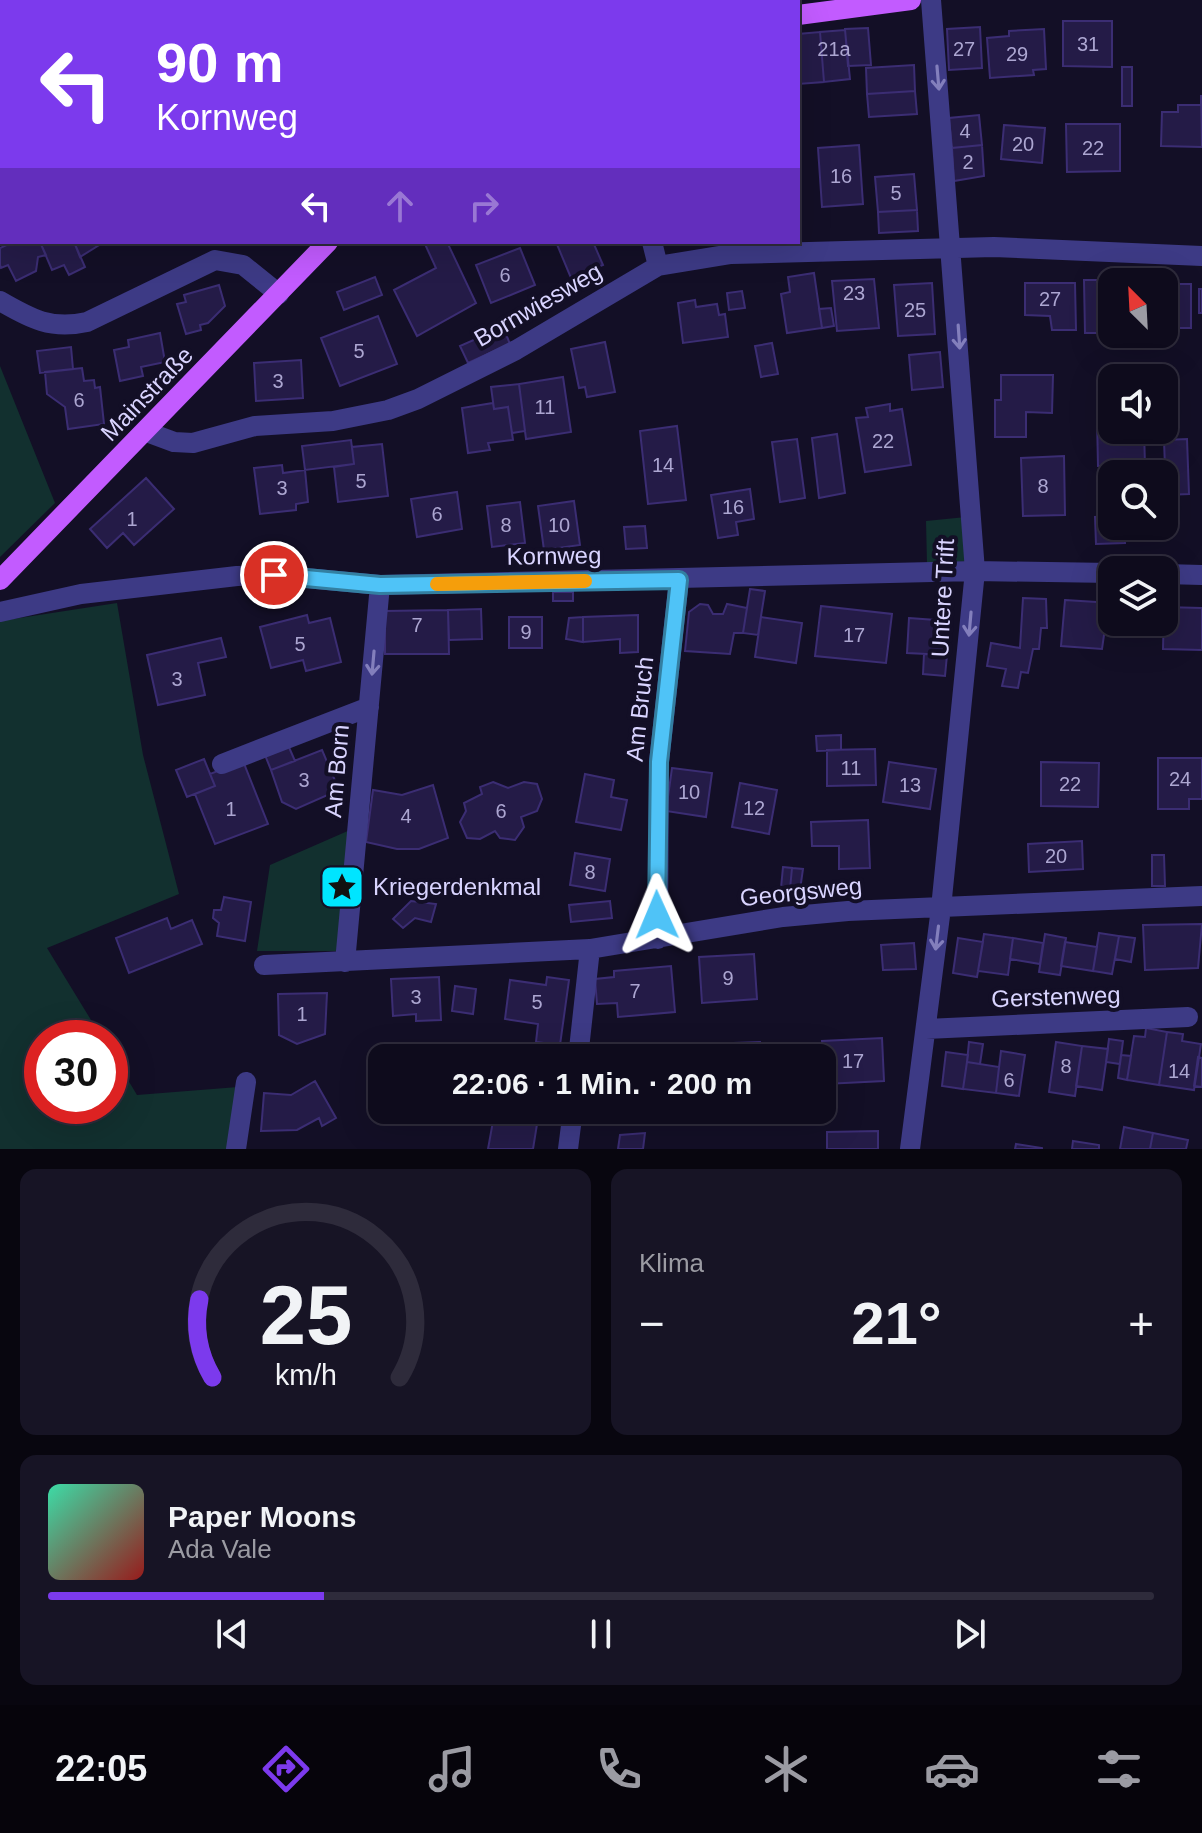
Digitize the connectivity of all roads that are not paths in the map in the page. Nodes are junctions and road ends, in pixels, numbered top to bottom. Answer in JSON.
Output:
{"nodes":[{"id":1,"x":911,"y":0,"type":"edge"},
{"id":2,"x":931,"y":0,"type":"edge"},
{"id":3,"x":800,"y":15,"type":"edge"},
{"id":4,"x":326,"y":244,"type":"edge"},
{"id":5,"x":652,"y":244,"type":"edge"},
{"id":6,"x":953,"y":248,"type":"junction"},
{"id":7,"x":1202,"y":256,"type":"edge"},
{"id":8,"x":658,"y":266,"type":"junction"},
{"id":9,"x":279,"y":294,"type":"junction"},
{"id":10,"x":0,"y":301,"type":"edge"},
{"id":11,"x":147,"y":432,"type":"junction"},
{"id":12,"x":975,"y":571,"type":"junction"},
{"id":13,"x":1098,"y":573,"type":"edge"},
{"id":14,"x":1178,"y":574,"type":"edge"},
{"id":15,"x":1202,"y":575,"type":"edge"},
{"id":16,"x":0,"y":580,"type":"edge"},
{"id":17,"x":679,"y":580,"type":"junction"},
{"id":18,"x":380,"y":585,"type":"junction"},
{"id":19,"x":0,"y":612,"type":"edge"},
{"id":20,"x":369,"y":707,"type":"junction"},
{"id":21,"x":222,"y":764,"type":"dead end"},
{"id":22,"x":1202,"y":896,"type":"edge"},
{"id":23,"x":941,"y":908,"type":"junction"},
{"id":24,"x":658,"y":939,"type":"junction"},
{"id":25,"x":590,"y":949,"type":"junction"},
{"id":26,"x":345,"y":962,"type":"junction"},
{"id":27,"x":264,"y":965,"type":"dead end"},
{"id":28,"x":1188,"y":1017,"type":"dead end"},
{"id":29,"x":926,"y":1029,"type":"junction"},
{"id":30,"x":580,"y":1044,"type":"edge"},
{"id":31,"x":246,"y":1082,"type":"dead end"},
{"id":32,"x":571,"y":1124,"type":"edge"},
{"id":33,"x":236,"y":1149,"type":"edge"},
{"id":34,"x":568,"y":1149,"type":"edge"},
{"id":35,"x":910,"y":1149,"type":"edge"}],
"edges":[{"from":1,"to":3,"type":"main road"},
{"from":2,"to":6,"type":"street","name":"Untere Trift","one_way":true},
{"from":4,"to":9,"type":"main road","name":"Mainstraße"},
{"from":5,"to":8,"type":"street"},
{"from":6,"to":7,"type":"street","name":"Bornwiesweg"},
{"from":6,"to":8,"type":"street","name":"Bornwiesweg"},
{"from":6,"to":12,"type":"street","name":"Untere Trift","one_way":true},
{"from":8,"to":11,"type":"street","name":"Bornwiesweg"},
{"from":9,"to":10,"type":"street"},
{"from":9,"to":11,"type":"main road","name":"Mainstraße"},
{"from":11,"to":16,"type":"main road","name":"Mainstraße"},
{"from":12,"to":13,"type":"street","name":"Kornweg"},
{"from":12,"to":17,"type":"street","name":"Kornweg"},
{"from":12,"to":23,"type":"street","name":"Untere Trift","one_way":true},
{"from":14,"to":15,"type":"street"},
{"from":17,"to":18,"type":"street","name":"Kornweg"},
{"from":17,"to":24,"type":"street","name":"Am Bruch"},
{"from":18,"to":19,"type":"street","name":"Kornweg"},
{"from":18,"to":20,"type":"street","name":"Am Born","one_way":true},
{"from":20,"to":21,"type":"street"},
{"from":20,"to":26,"type":"street","name":"Am Born"},
{"from":22,"to":23,"type":"street","name":"Georgsweg"},
{"from":23,"to":24,"type":"street","name":"Georgsweg"},
{"from":23,"to":29,"type":"street","name":"Untere Trift","one_way":true},
{"from":24,"to":25,"type":"street","name":"Georgsweg"},
{"from":25,"to":26,"type":"street","name":"Georgsweg"},
{"from":25,"to":30,"type":"street"},
{"from":26,"to":27,"type":"street","name":"Georgsweg"},
{"from":28,"to":29,"type":"street","name":"Gerstenweg"},
{"from":29,"to":35,"type":"street","name":"Untere Trift"},
{"from":31,"to":33,"type":"street"},
{"from":32,"to":34,"type":"street"}]}
